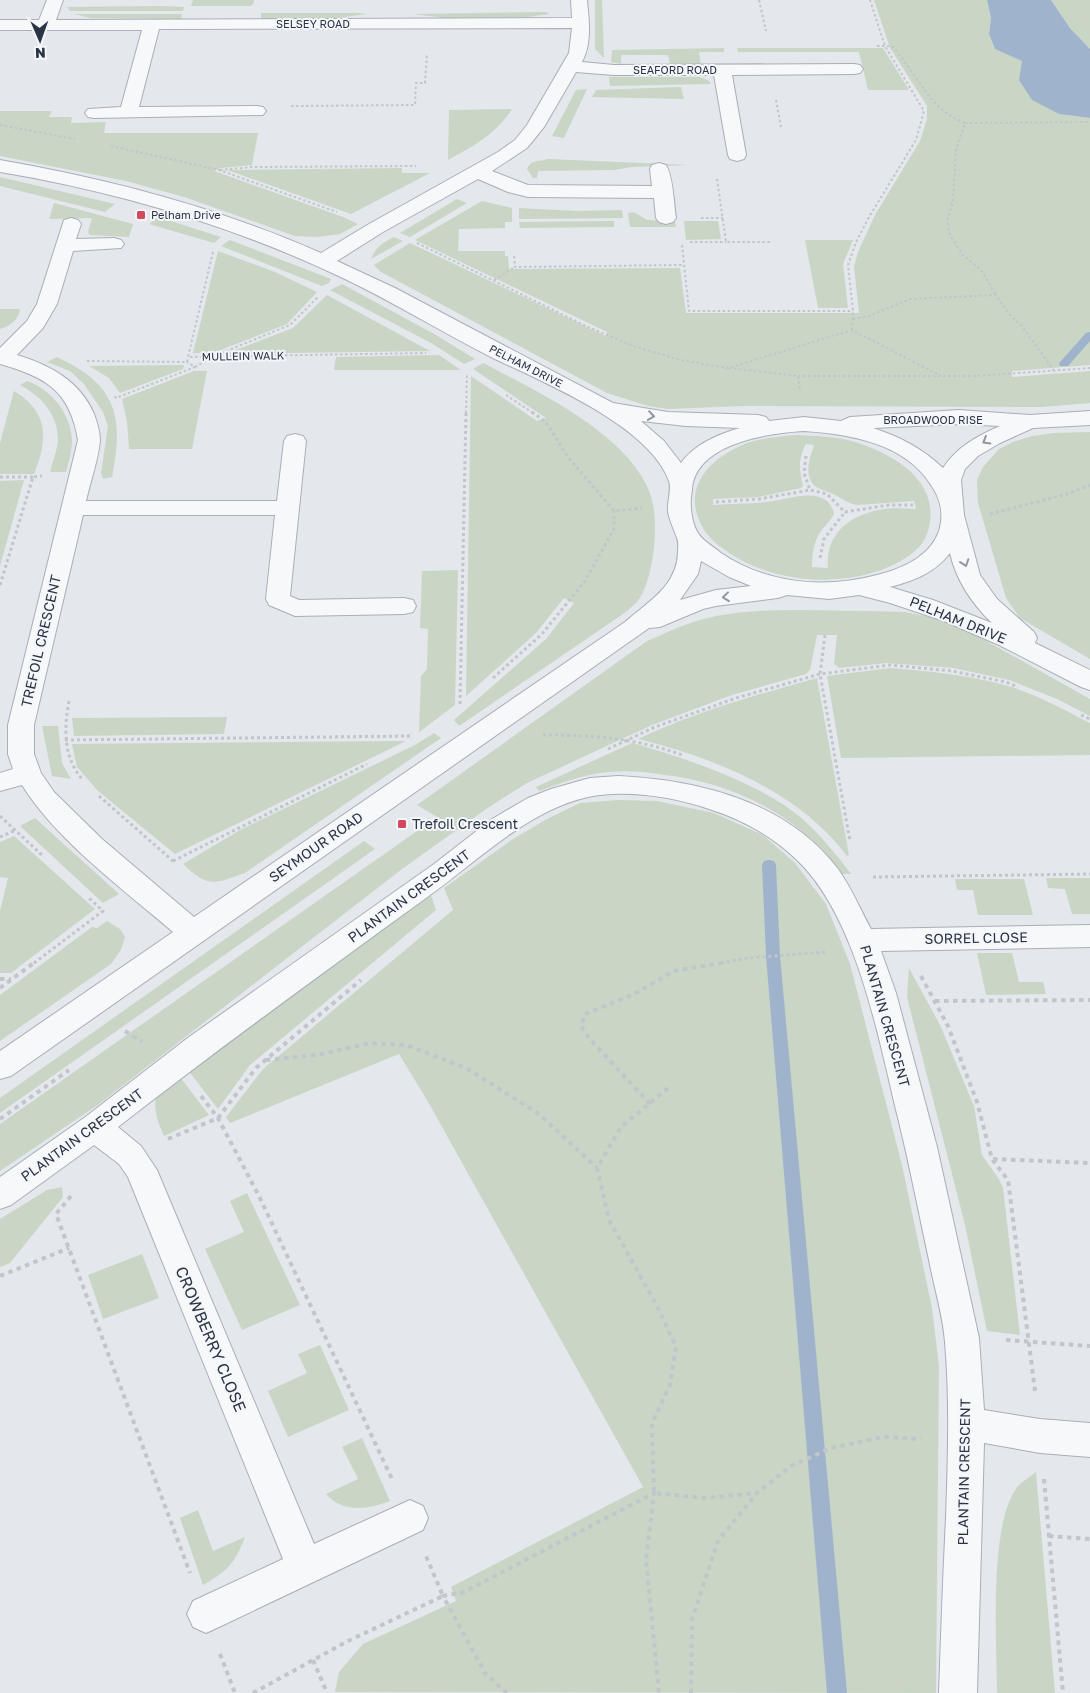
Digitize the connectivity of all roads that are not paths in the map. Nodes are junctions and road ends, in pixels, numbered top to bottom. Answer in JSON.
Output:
{"nodes":[{"id":1,"x":55,"y":0,"type":"edge"},
{"id":2,"x":580,"y":0,"type":"edge"},
{"id":3,"x":392,"y":6,"type":"dead end"},
{"id":4,"x":581,"y":23,"type":"junction"},
{"id":5,"x":0,"y":24,"type":"edge"},
{"id":6,"x":46,"y":24,"type":"junction"},
{"id":7,"x":152,"y":24,"type":"junction"},
{"id":8,"x":390,"y":24,"type":"junction"},
{"id":9,"x":572,"y":66,"type":"junction"},
{"id":10,"x":854,"y":69,"type":"dead end"},
{"id":11,"x":722,"y":70,"type":"junction"},
{"id":12,"x":257,"y":111,"type":"road end"},
{"id":13,"x":129,"y":112,"type":"junction"},
{"id":14,"x":94,"y":113,"type":"dead end"},
{"id":15,"x":738,"y":154,"type":"dead end"},
{"id":16,"x":0,"y":166,"type":"edge"},
{"id":17,"x":660,"y":169,"type":"dead end"},
{"id":18,"x":478,"y":172,"type":"junction"},
{"id":19,"x":663,"y":192,"type":"junction"},
{"id":20,"x":666,"y":218,"type":"dead end"},
{"id":21,"x":71,"y":224,"type":"dead end"},
{"id":22,"x":114,"y":244,"type":"dead end"},
{"id":23,"x":66,"y":245,"type":"junction"},
{"id":24,"x":323,"y":261,"type":"junction"},
{"id":25,"x":1,"y":357,"type":"edge"},
{"id":26,"x":604,"y":406,"type":"junction"},
{"id":27,"x":1085,"y":417,"type":"edge"},
{"id":28,"x":1030,"y":422,"type":"junction"},
{"id":29,"x":804,"y":424,"type":"junction"},
{"id":30,"x":836,"y":426,"type":"junction"},
{"id":31,"x":296,"y":441,"type":"dead end"},
{"id":32,"x":681,"y":481,"type":"junction"},
{"id":33,"x":952,"y":507,"type":"junction"},
{"id":34,"x":74,"y":508,"type":"junction"},
{"id":35,"x":288,"y":508,"type":"junction"},
{"id":36,"x":690,"y":539,"type":"junction"},
{"id":37,"x":859,"y":588,"type":"junction"},
{"id":38,"x":792,"y":589,"type":"junction"},
{"id":39,"x":404,"y":606,"type":"dead end"},
{"id":40,"x":634,"y":628,"type":"junction"},
{"id":41,"x":1053,"y":662,"type":"junction"},
{"id":42,"x":1090,"y":681,"type":"edge"},
{"id":43,"x":28,"y":774,"type":"junction"},
{"id":44,"x":0,"y":782,"type":"edge"},
{"id":45,"x":193,"y":933,"type":"junction"},
{"id":46,"x":1090,"y":936,"type":"edge"},
{"id":47,"x":864,"y":944,"type":"junction"},
{"id":48,"x":0,"y":1067,"type":"edge"},
{"id":49,"x":95,"y":1127,"type":"junction"},
{"id":50,"x":0,"y":1195,"type":"edge"},
{"id":51,"x":967,"y":1433,"type":"junction"},
{"id":52,"x":1090,"y":1440,"type":"edge"},
{"id":53,"x":410,"y":1518,"type":"road end"},
{"id":54,"x":305,"y":1567,"type":"junction"},
{"id":55,"x":206,"y":1614,"type":"road end"},
{"id":56,"x":958,"y":1693,"type":"edge"}],
"edges":[{"from":1,"to":6,"type":"street"},
{"from":2,"to":4,"type":"street"},
{"from":3,"to":8,"type":"street"},
{"from":4,"to":8,"type":"street","name":"SELSEY ROAD"},
{"from":4,"to":9,"type":"street"},
{"from":5,"to":6,"type":"street","name":"SELSEY ROAD"},
{"from":6,"to":7,"type":"street","name":"SELSEY ROAD"},
{"from":7,"to":8,"type":"street","name":"SELSEY ROAD"},
{"from":7,"to":13,"type":"street"},
{"from":9,"to":11,"type":"street","name":"SEAFORD ROAD"},
{"from":9,"to":18,"type":"street"},
{"from":10,"to":11,"type":"street"},
{"from":11,"to":15,"type":"street","name":"SEAFORD ROAD"},
{"from":12,"to":13,"type":"street"},
{"from":13,"to":14,"type":"street"},
{"from":16,"to":24,"type":"street","name":"PELHAM DRIVE"},
{"from":17,"to":19,"type":"street"},
{"from":18,"to":19,"type":"street"},
{"from":18,"to":24,"type":"street"},
{"from":19,"to":20,"type":"street"},
{"from":21,"to":23,"type":"street","name":"TREFOIL CRESCENT"},
{"from":22,"to":23,"type":"street"},
{"from":23,"to":25,"type":"street","name":"TREFOIL CRESCENT"},
{"from":24,"to":26,"type":"street","name":"PELHAM DRIVE"},
{"from":25,"to":34,"type":"street","name":"TREFOIL CRESCENT"},
{"from":26,"to":29,"type":"street","name":"PELHAM DRIVE","one_way":true},
{"from":26,"to":32,"type":"street","name":"PELHAM DRIVE"},
{"from":27,"to":28,"type":"street","name":"BROADWOOD RISE"},
{"from":28,"to":30,"type":"street","name":"BROADWOOD RISE"},
{"from":28,"to":33,"type":"street","name":"BROADWOOD RISE","one_way":true},
{"from":29,"to":30,"type":"street"},
{"from":29,"to":32,"type":"street"},
{"from":30,"to":33,"type":"street"},
{"from":31,"to":35,"type":"street"},
{"from":32,"to":36,"type":"street"},
{"from":33,"to":37,"type":"street"},
{"from":33,"to":41,"type":"street","name":"PELHAM DRIVE","one_way":true},
{"from":34,"to":35,"type":"street"},
{"from":34,"to":43,"type":"street","name":"TREFOIL CRESCENT"},
{"from":35,"to":39,"type":"street"},
{"from":36,"to":38,"type":"street"},
{"from":36,"to":40,"type":"street","name":"SEYMOUR ROAD"},
{"from":37,"to":38,"type":"street"},
{"from":37,"to":41,"type":"street","name":"PELHAM DRIVE"},
{"from":38,"to":40,"type":"street","name":"SEYMOUR ROAD","one_way":true},
{"from":40,"to":45,"type":"street","name":"SEYMOUR ROAD"},
{"from":41,"to":42,"type":"street","name":"PELHAM DRIVE"},
{"from":43,"to":44,"type":"street"},
{"from":43,"to":45,"type":"street","name":"TREFOIL CRESCENT"},
{"from":45,"to":48,"type":"street","name":"SEYMOUR ROAD"},
{"from":46,"to":47,"type":"street","name":"SORREL CLOSE"},
{"from":47,"to":49,"type":"street","name":"PLANTAIN CRESCENT"},
{"from":47,"to":51,"type":"street","name":"PLANTAIN CRESCENT"},
{"from":49,"to":50,"type":"street","name":"PLANTAIN CRESCENT"},
{"from":49,"to":54,"type":"street","name":"CROWBERRY CLOSE"},
{"from":51,"to":52,"type":"street"},
{"from":51,"to":56,"type":"street","name":"PLANTAIN CRESCENT"},
{"from":53,"to":54,"type":"street"},
{"from":54,"to":55,"type":"street"}]}
